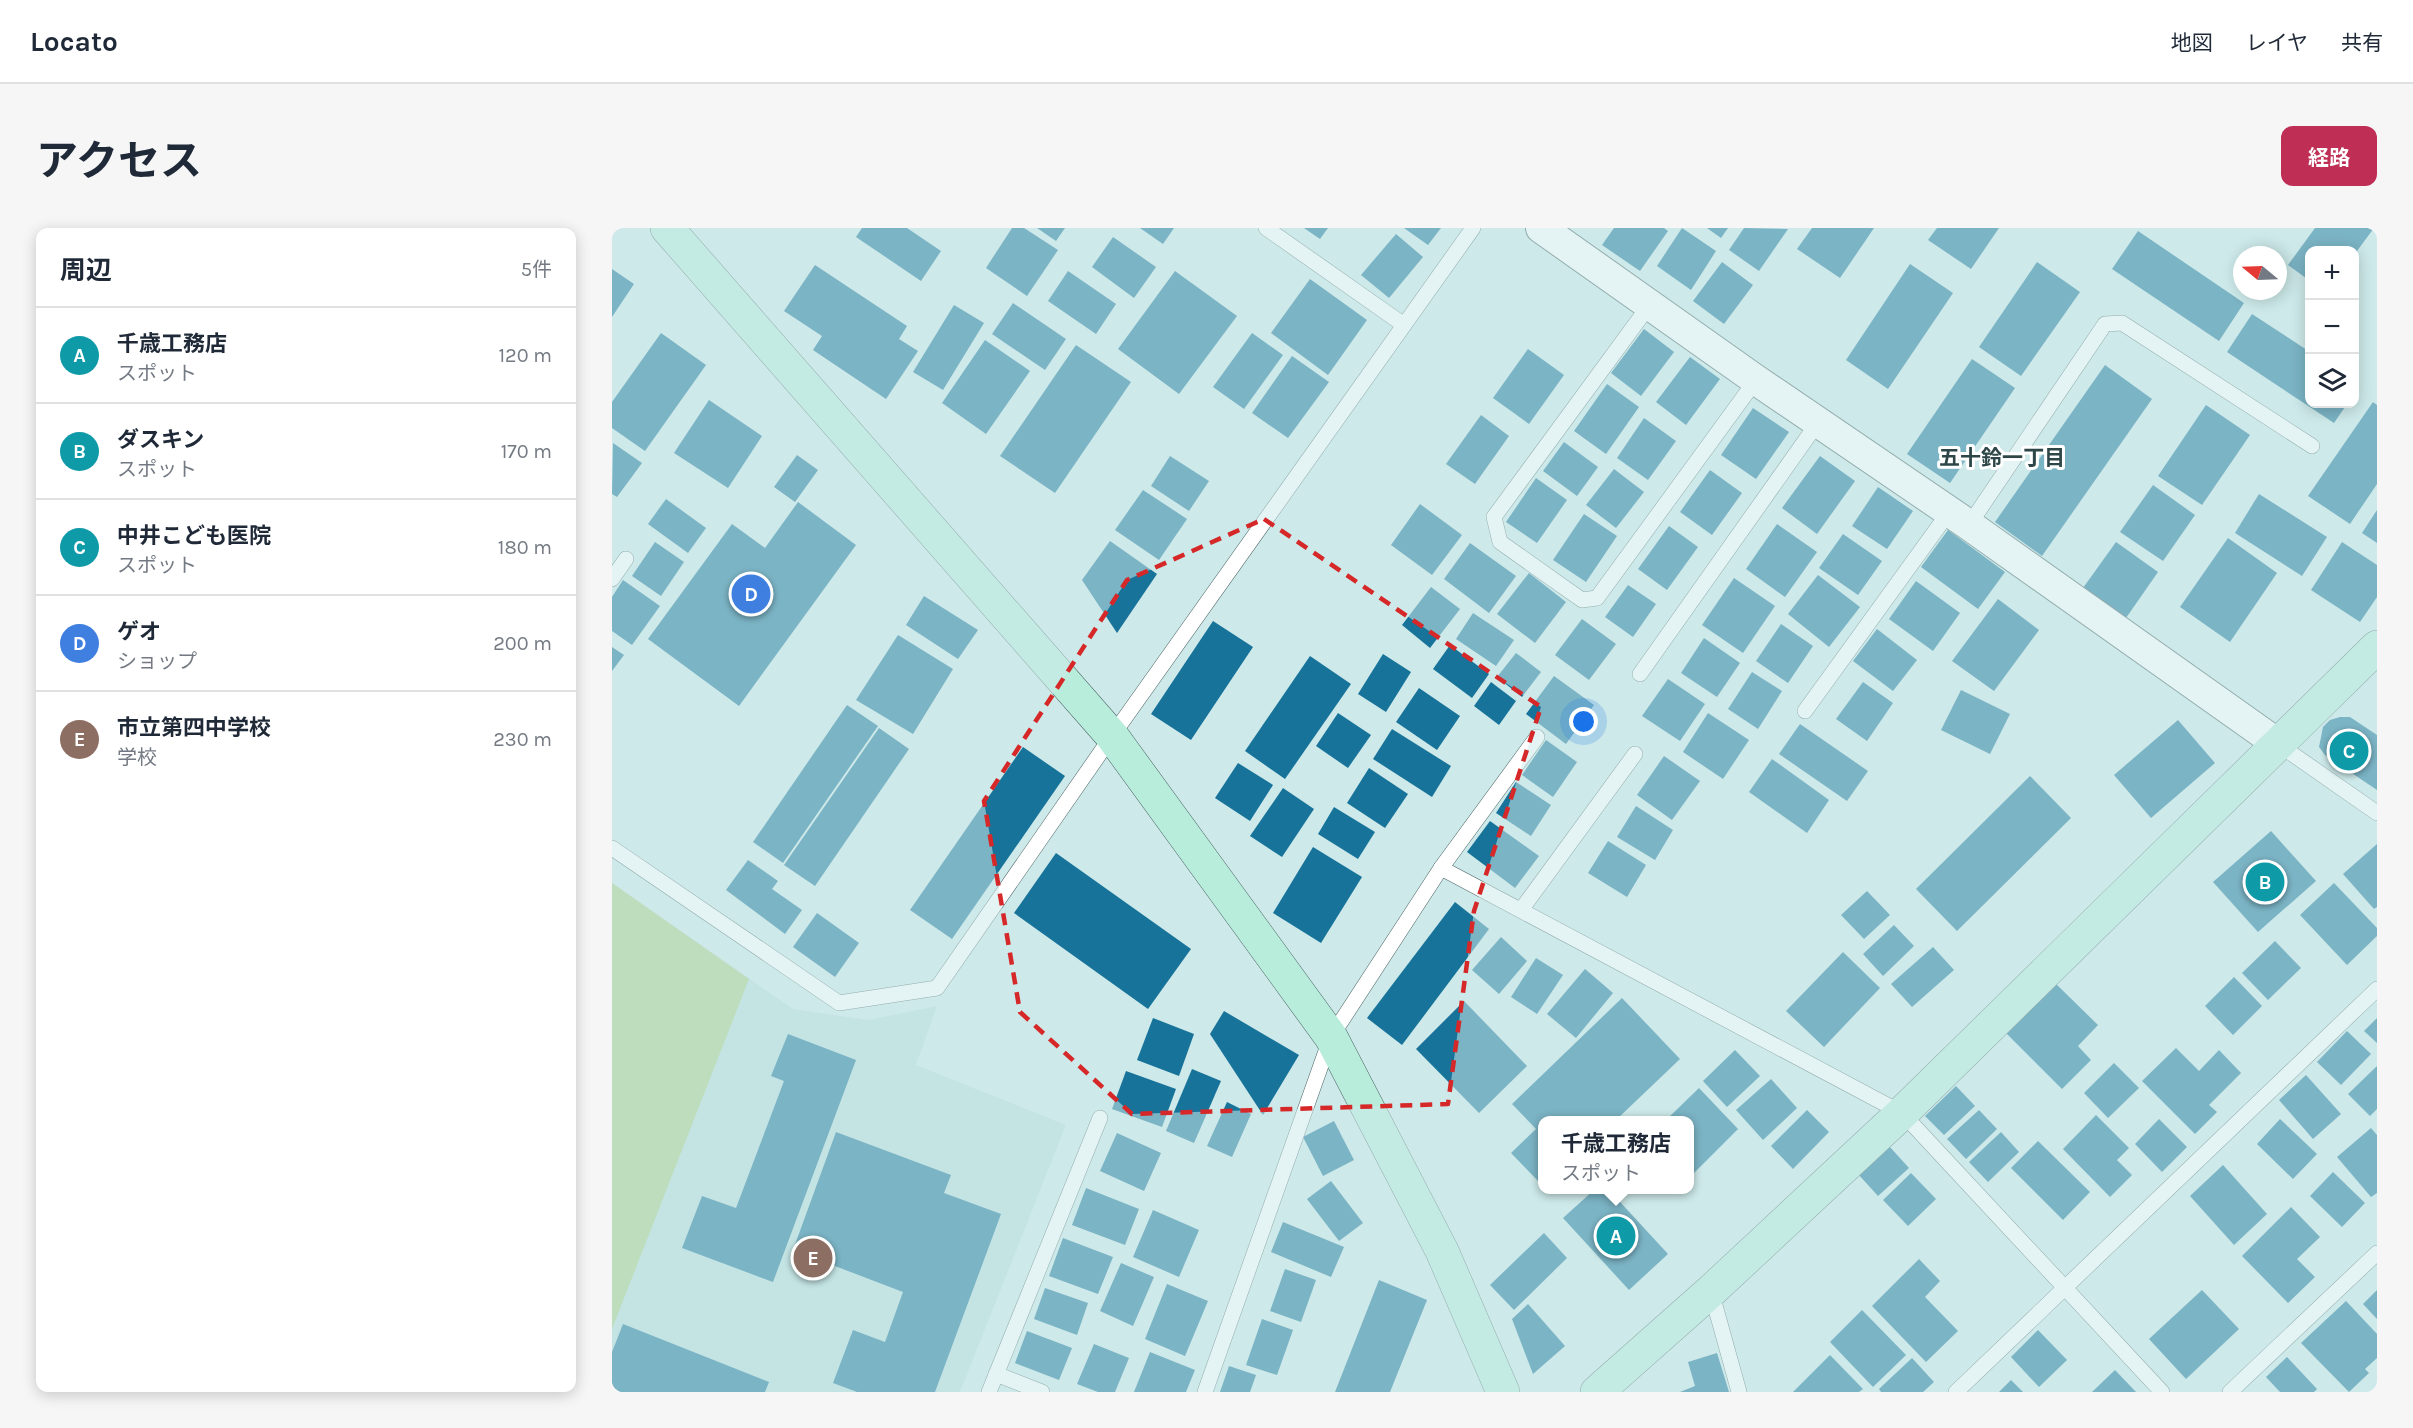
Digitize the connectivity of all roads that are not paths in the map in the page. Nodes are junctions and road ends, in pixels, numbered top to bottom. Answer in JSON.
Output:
{"nodes":[{"id":1,"x":667,"y":228,"type":"edge"},
{"id":2,"x":1266,"y":228,"type":"edge"},
{"id":3,"x":1473,"y":228,"type":"edge"},
{"id":4,"x":1541,"y":228,"type":"edge"},
{"id":5,"x":1651,"y":303,"type":"junction"},
{"id":6,"x":1404,"y":325,"type":"junction"},
{"id":7,"x":1756,"y":380,"type":"junction"},
{"id":8,"x":1819,"y":421,"type":"junction"},
{"id":9,"x":2312,"y":446,"type":"dead end"},
{"id":10,"x":1959,"y":518,"type":"junction"},
{"id":11,"x":626,"y":559,"type":"dead end"},
{"id":12,"x":612,"y":579,"type":"edge"},
{"id":13,"x":2377,"y":647,"type":"edge"},
{"id":14,"x":1640,"y":674,"type":"dead end"},
{"id":15,"x":1805,"y":711,"type":"dead end"},
{"id":16,"x":1112,"y":735,"type":"junction"},
{"id":17,"x":1537,"y":736,"type":"dead end"},
{"id":18,"x":2278,"y":744,"type":"junction"},
{"id":19,"x":1635,"y":754,"type":"dead end"},
{"id":20,"x":2377,"y":813,"type":"edge"},
{"id":21,"x":612,"y":848,"type":"edge"},
{"id":22,"x":1441,"y":868,"type":"junction"},
{"id":23,"x":1521,"y":910,"type":"junction"},
{"id":24,"x":2377,"y":989,"type":"edge"},
{"id":25,"x":1331,"y":1037,"type":"junction"},
{"id":26,"x":1902,"y":1113,"type":"junction"},
{"id":27,"x":1100,"y":1118,"type":"dead end"},
{"id":28,"x":2377,"y":1253,"type":"edge"},
{"id":29,"x":2067,"y":1287,"type":"junction"},
{"id":30,"x":1711,"y":1291,"type":"junction"},
{"id":31,"x":996,"y":1374,"type":"junction"},
{"id":32,"x":989,"y":1392,"type":"edge"},
{"id":33,"x":1042,"y":1392,"type":"edge"},
{"id":34,"x":1205,"y":1392,"type":"edge"},
{"id":35,"x":1503,"y":1392,"type":"edge"},
{"id":36,"x":1597,"y":1392,"type":"edge"},
{"id":37,"x":1739,"y":1392,"type":"edge"},
{"id":38,"x":1956,"y":1392,"type":"edge"},
{"id":39,"x":2162,"y":1392,"type":"edge"},
{"id":40,"x":2230,"y":1392,"type":"edge"}],
"edges":[{"from":1,"to":16,"type":"street"},
{"from":2,"to":6,"type":"lane"},
{"from":3,"to":6,"type":"lane"},
{"from":4,"to":5,"type":"street"},
{"from":5,"to":7,"type":"street"},
{"from":5,"to":7,"type":"lane"},
{"from":6,"to":16,"type":"lane"},
{"from":7,"to":8,"type":"street"},
{"from":8,"to":10,"type":"street"},
{"from":8,"to":14,"type":"lane"},
{"from":9,"to":10,"type":"lane"},
{"from":10,"to":15,"type":"lane"},
{"from":10,"to":18,"type":"street"},
{"from":11,"to":12,"type":"lane"},
{"from":13,"to":18,"type":"street"},
{"from":16,"to":21,"type":"lane"},
{"from":16,"to":25,"type":"street"},
{"from":17,"to":22,"type":"lane"},
{"from":18,"to":20,"type":"lane"},
{"from":18,"to":26,"type":"street"},
{"from":19,"to":23,"type":"lane"},
{"from":22,"to":23,"type":"lane"},
{"from":22,"to":25,"type":"lane"},
{"from":23,"to":26,"type":"lane"},
{"from":24,"to":29,"type":"lane"},
{"from":25,"to":34,"type":"lane"},
{"from":25,"to":35,"type":"street"},
{"from":26,"to":29,"type":"lane"},
{"from":26,"to":30,"type":"street"},
{"from":27,"to":31,"type":"lane"},
{"from":28,"to":40,"type":"lane"},
{"from":29,"to":38,"type":"lane"},
{"from":29,"to":39,"type":"lane"},
{"from":30,"to":36,"type":"street"},
{"from":30,"to":37,"type":"lane"},
{"from":31,"to":32,"type":"lane"},
{"from":31,"to":33,"type":"lane"}]}
